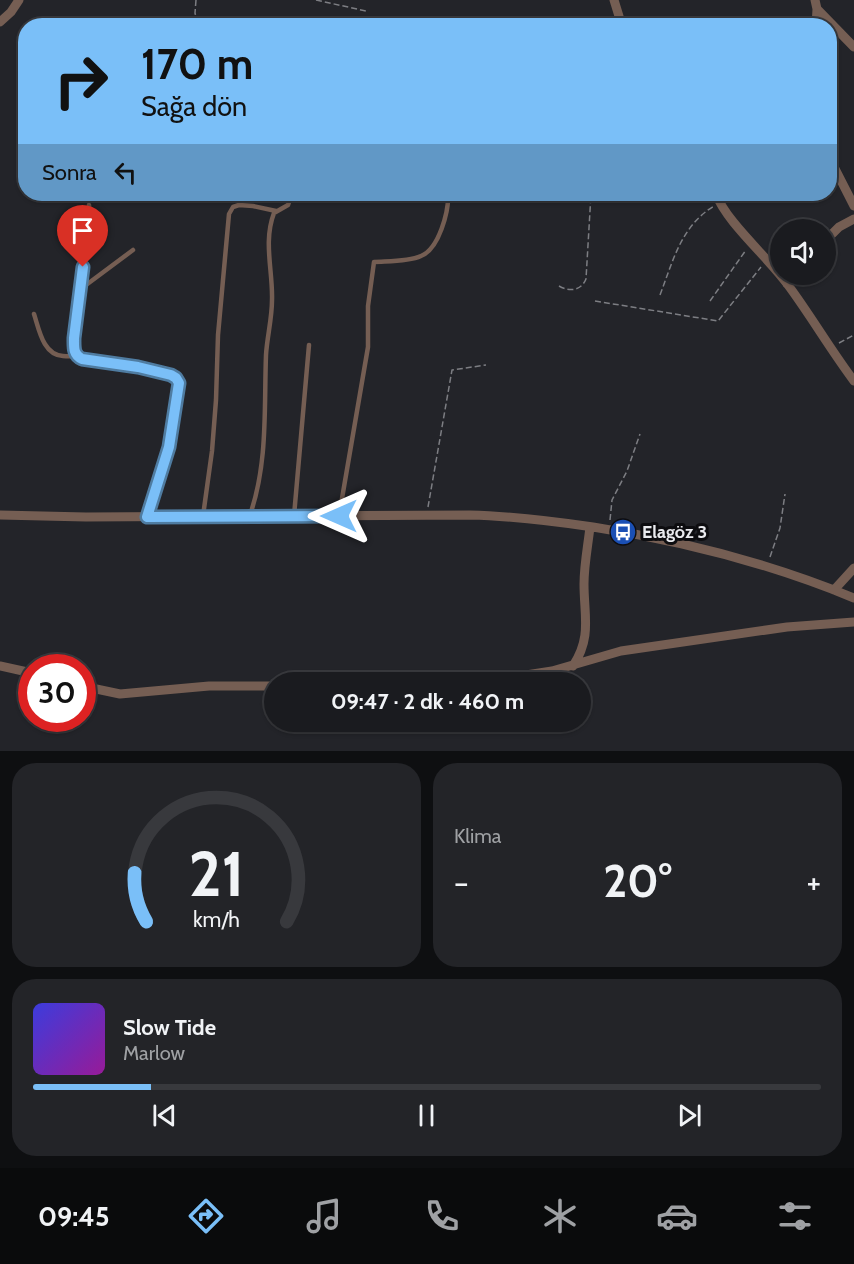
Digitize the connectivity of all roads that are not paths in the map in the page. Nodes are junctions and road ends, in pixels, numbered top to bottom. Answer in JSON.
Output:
{"nodes":[{"id":1,"x":19,"y":0,"type":"edge"},
{"id":2,"x":614,"y":0,"type":"edge"},
{"id":3,"x":816,"y":4,"type":"edge"},
{"id":4,"x":620,"y":18,"type":"edge"},
{"id":5,"x":828,"y":18,"type":"edge"},
{"id":6,"x":0,"y":22,"type":"edge"},
{"id":7,"x":837,"y":28,"type":"edge"},
{"id":8,"x":854,"y":47,"type":"edge"},
{"id":9,"x":837,"y":173,"type":"edge"},
{"id":10,"x":289,"y":201,"type":"edge"},
{"id":11,"x":448,"y":201,"type":"edge"},
{"id":12,"x":720,"y":201,"type":"edge"},
{"id":13,"x":89,"y":205,"type":"dead end"},
{"id":14,"x":854,"y":206,"type":"edge"},
{"id":15,"x":276,"y":211,"type":"junction"},
{"id":16,"x":854,"y":219,"type":"edge"},
{"id":17,"x":836,"y":229,"type":"edge"},
{"id":18,"x":133,"y":250,"type":"dead end"},
{"id":19,"x":770,"y":265,"type":"edge"},
{"id":20,"x":788,"y":285,"type":"edge"},
{"id":21,"x":82,"y":288,"type":"junction"},
{"id":22,"x":34,"y":314,"type":"dead end"},
{"id":23,"x":309,"y":345,"type":"dead end"},
{"id":24,"x":76,"y":356,"type":"junction"},
{"id":25,"x":854,"y":381,"type":"edge"},
{"id":26,"x":0,"y":515,"type":"edge"},
{"id":27,"x":203,"y":516,"type":"junction"},
{"id":28,"x":250,"y":516,"type":"junction"},
{"id":29,"x":294,"y":516,"type":"junction"},
{"id":30,"x":339,"y":516,"type":"junction"},
{"id":31,"x":147,"y":517,"type":"junction"},
{"id":32,"x":590,"y":527,"type":"junction"},
{"id":33,"x":854,"y":568,"type":"edge"},
{"id":34,"x":834,"y":590,"type":"junction"},
{"id":35,"x":854,"y":598,"type":"edge"},
{"id":36,"x":854,"y":622,"type":"edge"},
{"id":37,"x":0,"y":666,"type":"edge"},
{"id":38,"x":573,"y":666,"type":"junction"},
{"id":39,"x":18,"y":670,"type":"edge"},
{"id":40,"x":543,"y":672,"type":"edge"},
{"id":41,"x":264,"y":686,"type":"edge"},
{"id":42,"x":96,"y":689,"type":"edge"}],
"edges":[{"from":1,"to":6,"type":"street"},
{"from":2,"to":4,"type":"street"},
{"from":3,"to":5,"type":"street"},
{"from":7,"to":8,"type":"street"},
{"from":9,"to":14,"type":"street"},
{"from":10,"to":15,"type":"lane"},
{"from":11,"to":30,"type":"lane"},
{"from":12,"to":19,"type":"street"},
{"from":13,"to":21,"type":"lane"},
{"from":15,"to":27,"type":"lane"},
{"from":15,"to":28,"type":"lane"},
{"from":16,"to":17,"type":"street"},
{"from":18,"to":21,"type":"lane"},
{"from":20,"to":25,"type":"street"},
{"from":21,"to":24,"type":"lane"},
{"from":22,"to":24,"type":"lane"},
{"from":23,"to":29,"type":"lane"},
{"from":24,"to":31,"type":"lane"},
{"from":26,"to":31,"type":"street"},
{"from":27,"to":28,"type":"street"},
{"from":27,"to":31,"type":"street"},
{"from":28,"to":29,"type":"street"},
{"from":29,"to":30,"type":"street"},
{"from":30,"to":32,"type":"street"},
{"from":32,"to":34,"type":"street"},
{"from":32,"to":38,"type":"street"},
{"from":33,"to":34,"type":"street"},
{"from":34,"to":35,"type":"street"},
{"from":36,"to":38,"type":"street"},
{"from":37,"to":39,"type":"street"},
{"from":38,"to":40,"type":"street"},
{"from":41,"to":42,"type":"street"}]}
